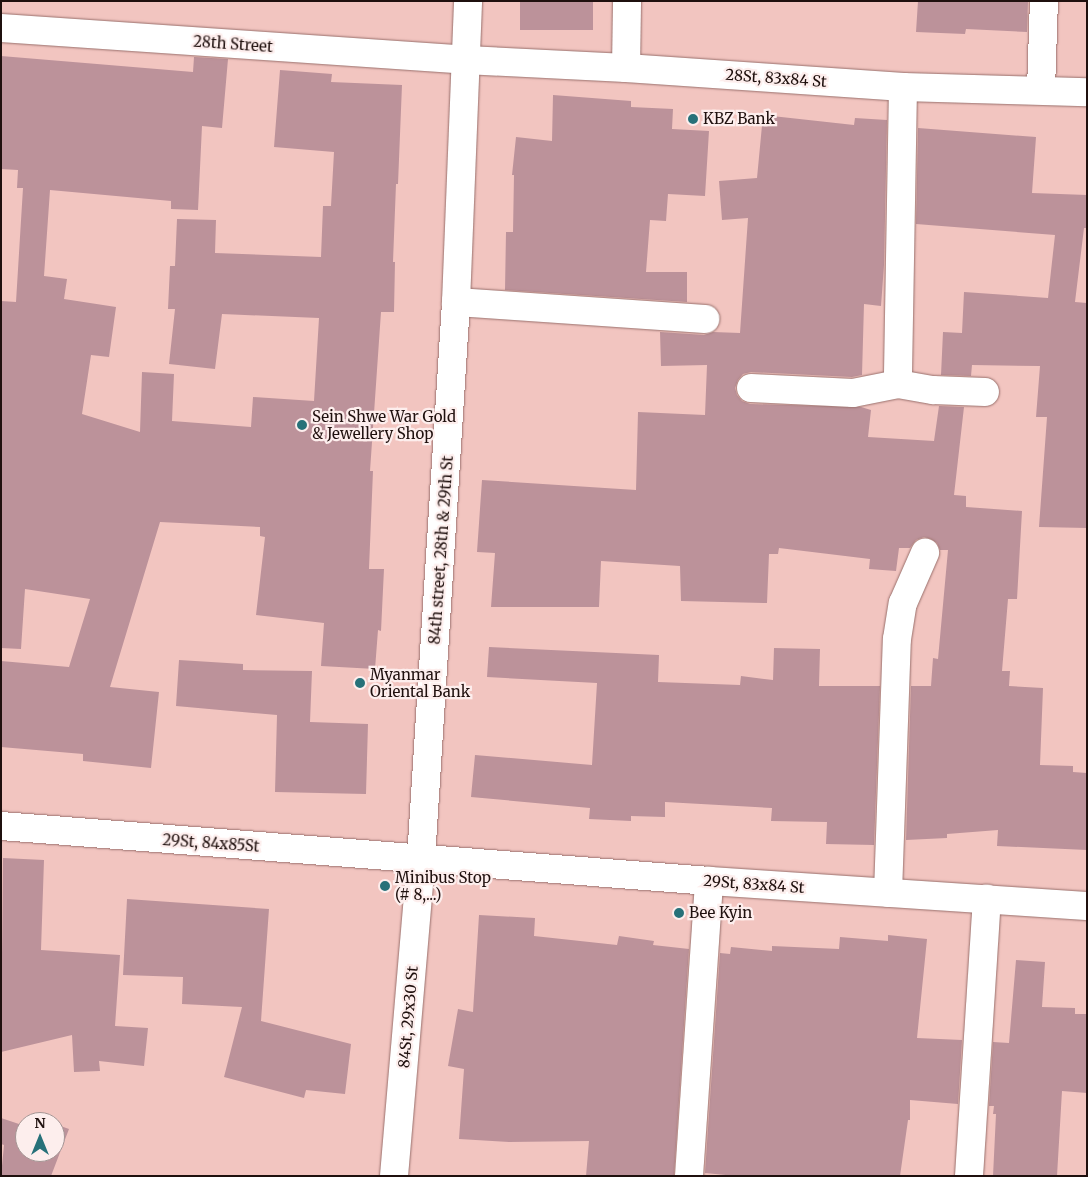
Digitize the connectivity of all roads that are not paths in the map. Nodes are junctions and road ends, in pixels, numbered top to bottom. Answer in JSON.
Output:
{"nodes":[{"id":1,"x":468,"y":1,"type":"edge"},
{"id":2,"x":627,"y":1,"type":"edge"},
{"id":3,"x":1044,"y":1,"type":"edge"},
{"id":4,"x":1,"y":28,"type":"edge"},
{"id":5,"x":466,"y":60,"type":"junction"},
{"id":6,"x":626,"y":68,"type":"junction"},
{"id":7,"x":903,"y":87,"type":"junction"},
{"id":8,"x":1041,"y":90,"type":"junction"},
{"id":9,"x":1087,"y":92,"type":"edge"},
{"id":10,"x":456,"y":302,"type":"junction"},
{"id":11,"x":705,"y":319,"type":"dead end"},
{"id":12,"x":898,"y":384,"type":"junction"},
{"id":13,"x":751,"y":388,"type":"dead end"},
{"id":14,"x":984,"y":392,"type":"dead end"},
{"id":15,"x":925,"y":553,"type":"dead end"},
{"id":16,"x":1,"y":826,"type":"edge"},
{"id":17,"x":422,"y":859,"type":"junction"},
{"id":18,"x":709,"y":881,"type":"junction"},
{"id":19,"x":888,"y":893,"type":"junction"},
{"id":20,"x":987,"y":899,"type":"junction"},
{"id":21,"x":1087,"y":906,"type":"edge"},
{"id":22,"x":394,"y":1176,"type":"edge"},
{"id":23,"x":689,"y":1176,"type":"edge"},
{"id":24,"x":969,"y":1176,"type":"edge"}],
"edges":[{"from":1,"to":5,"type":"street","name":"84th street, 28th & 29th St"},
{"from":2,"to":6,"type":"street"},
{"from":3,"to":8,"type":"street"},
{"from":4,"to":5,"type":"street","name":"28th Street"},
{"from":5,"to":6,"type":"street","name":"28St, 83x84 St"},
{"from":5,"to":10,"type":"street","name":"84th street, 28th & 29th St"},
{"from":6,"to":7,"type":"street","name":"28St, 83x84 St"},
{"from":7,"to":8,"type":"street","name":"28St, 83x84 St"},
{"from":7,"to":12,"type":"street"},
{"from":8,"to":9,"type":"street","name":"28St, 83x84 St"},
{"from":10,"to":11,"type":"street"},
{"from":10,"to":17,"type":"street","name":"84th street, 28th & 29th St"},
{"from":12,"to":13,"type":"street"},
{"from":12,"to":14,"type":"street"},
{"from":15,"to":19,"type":"street"},
{"from":16,"to":17,"type":"street","name":"29St, 84x85St"},
{"from":17,"to":18,"type":"street","name":"29St, 83x84 St"},
{"from":17,"to":22,"type":"street","name":"84St, 29x30 St"},
{"from":18,"to":19,"type":"street","name":"29St, 83x84 St"},
{"from":18,"to":23,"type":"street"},
{"from":19,"to":20,"type":"street","name":"29St, 83x84 St"},
{"from":20,"to":21,"type":"street","name":"29St, 83x84 St"},
{"from":20,"to":24,"type":"street"}]}
